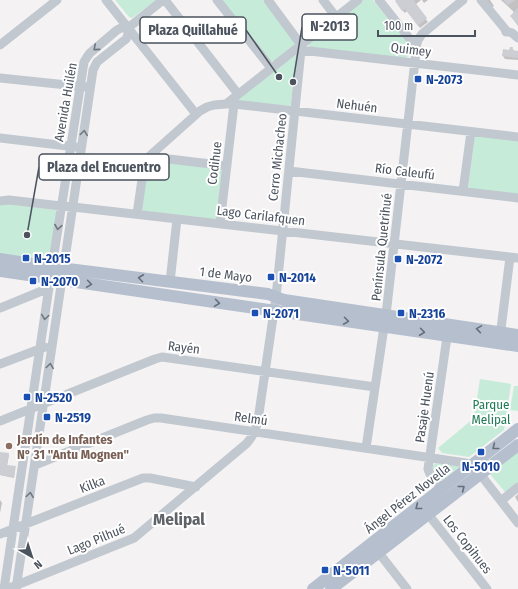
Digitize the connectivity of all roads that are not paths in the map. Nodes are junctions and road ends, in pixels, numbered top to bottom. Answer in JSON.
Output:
{"nodes":[{"id":1,"x":57,"y":0,"type":"edge"},
{"id":2,"x":106,"y":0,"type":"edge"},
{"id":3,"x":164,"y":0,"type":"edge"},
{"id":4,"x":218,"y":0,"type":"edge"},
{"id":5,"x":268,"y":0,"type":"edge"},
{"id":6,"x":323,"y":0,"type":"edge"},
{"id":7,"x":358,"y":0,"type":"edge"},
{"id":8,"x":379,"y":0,"type":"edge"},
{"id":9,"x":464,"y":0,"type":"edge"},
{"id":10,"x":480,"y":0,"type":"edge"},
{"id":11,"x":336,"y":17,"type":"junction"},
{"id":12,"x":128,"y":28,"type":"junction"},
{"id":13,"x":518,"y":38,"type":"edge"},
{"id":14,"x":0,"y":46,"type":"edge"},
{"id":15,"x":301,"y":48,"type":"junction"},
{"id":16,"x":416,"y":48,"type":"junction"},
{"id":17,"x":415,"y":63,"type":"junction"},
{"id":18,"x":271,"y":68,"type":"junction"},
{"id":19,"x":518,"y":75,"type":"edge"},
{"id":20,"x":0,"y":78,"type":"edge"},
{"id":21,"x":80,"y":87,"type":"junction"},
{"id":22,"x":91,"y":88,"type":"junction"},
{"id":23,"x":238,"y":94,"type":"junction"},
{"id":24,"x":230,"y":104,"type":"junction"},
{"id":25,"x":295,"y":111,"type":"junction"},
{"id":26,"x":196,"y":114,"type":"junction"},
{"id":27,"x":408,"y":124,"type":"junction"},
{"id":28,"x":471,"y":132,"type":"junction"},
{"id":29,"x":518,"y":137,"type":"edge"},
{"id":30,"x":0,"y":138,"type":"edge"},
{"id":31,"x":71,"y":147,"type":"junction"},
{"id":32,"x":81,"y":153,"type":"junction"},
{"id":33,"x":151,"y":155,"type":"junction"},
{"id":34,"x":227,"y":166,"type":"junction"},
{"id":35,"x":142,"y":168,"type":"junction"},
{"id":36,"x":289,"y":171,"type":"junction"},
{"id":37,"x":401,"y":184,"type":"junction"},
{"id":38,"x":463,"y":191,"type":"junction"},
{"id":39,"x":518,"y":198,"type":"edge"},
{"id":40,"x":1,"y":201,"type":"edge"},
{"id":41,"x":61,"y":206,"type":"junction"},
{"id":42,"x":73,"y":207,"type":"junction"},
{"id":43,"x":137,"y":214,"type":"junction"},
{"id":44,"x":177,"y":219,"type":"junction"},
{"id":45,"x":220,"y":224,"type":"junction"},
{"id":46,"x":283,"y":231,"type":"junction"},
{"id":47,"x":394,"y":244,"type":"junction"},
{"id":48,"x":514,"y":258,"type":"edge"},
{"id":49,"x":0,"y":259,"type":"edge"},
{"id":50,"x":0,"y":271,"type":"edge"},
{"id":51,"x":63,"y":274,"type":"junction"},
{"id":52,"x":50,"y":278,"type":"junction"},
{"id":53,"x":170,"y":282,"type":"junction"},
{"id":54,"x":276,"y":297,"type":"junction"},
{"id":55,"x":0,"y":308,"type":"edge"},
{"id":56,"x":274,"y":311,"type":"junction"},
{"id":57,"x":385,"y":321,"type":"junction"},
{"id":58,"x":448,"y":330,"type":"junction"},
{"id":59,"x":518,"y":335,"type":"edge"},
{"id":60,"x":499,"y":338,"type":"junction"},
{"id":61,"x":518,"y":346,"type":"edge"},
{"id":62,"x":53,"y":347,"type":"junction"},
{"id":63,"x":40,"y":348,"type":"junction"},
{"id":64,"x":0,"y":364,"type":"edge"},
{"id":65,"x":266,"y":372,"type":"junction"},
{"id":66,"x":375,"y":388,"type":"junction"},
{"id":67,"x":44,"y":404,"type":"junction"},
{"id":68,"x":31,"y":408,"type":"junction"},
{"id":69,"x":0,"y":421,"type":"edge"},
{"id":70,"x":518,"y":429,"type":"edge"},
{"id":71,"x":255,"y":432,"type":"junction"},
{"id":72,"x":518,"y":445,"type":"edge"},
{"id":73,"x":366,"y":448,"type":"junction"},
{"id":74,"x":430,"y":458,"type":"junction"},
{"id":75,"x":35,"y":465,"type":"junction"},
{"id":76,"x":471,"y":466,"type":"junction"},
{"id":77,"x":480,"y":474,"type":"junction"},
{"id":78,"x":196,"y":487,"type":"junction"},
{"id":79,"x":518,"y":487,"type":"edge"},
{"id":80,"x":442,"y":489,"type":"junction"},
{"id":81,"x":500,"y":501,"type":"junction"},
{"id":82,"x":428,"y":514,"type":"junction"},
{"id":83,"x":26,"y":523,"type":"junction"},
{"id":84,"x":518,"y":523,"type":"edge"},
{"id":85,"x":13,"y":528,"type":"junction"},
{"id":86,"x":0,"y":534,"type":"edge"},
{"id":87,"x":379,"y":552,"type":"junction"},
{"id":88,"x":17,"y":587,"type":"edge"},
{"id":89,"x":316,"y":588,"type":"edge"},
{"id":90,"x":6,"y":589,"type":"edge"},
{"id":91,"x":332,"y":589,"type":"edge"},
{"id":92,"x":407,"y":589,"type":"edge"},
{"id":93,"x":487,"y":589,"type":"edge"}],
"edges":[{"from":1,"to":14,"type":"street"},
{"from":2,"to":12,"type":"street"},
{"from":3,"to":12,"type":"street"},
{"from":3,"to":23,"type":"street"},
{"from":4,"to":18,"type":"street"},
{"from":5,"to":15,"type":"street"},
{"from":6,"to":11,"type":"street"},
{"from":7,"to":11,"type":"street"},
{"from":8,"to":16,"type":"street"},
{"from":9,"to":16,"type":"street"},
{"from":10,"to":13,"type":"street"},
{"from":11,"to":15,"type":"street"},
{"from":12,"to":21,"type":"street","name":"Avenida Huilén","one_way":true},
{"from":12,"to":22,"type":"street","name":"Avenida Huilén"},
{"from":12,"to":26,"type":"street"},
{"from":15,"to":17,"type":"street","name":"Quimey"},
{"from":15,"to":18,"type":"street"},
{"from":15,"to":25,"type":"street","name":"Cerro Michacheo"},
{"from":16,"to":17,"type":"street","name":"Península Quetrihué"},
{"from":17,"to":19,"type":"street","name":"Quimey"},
{"from":17,"to":27,"type":"street","name":"Península Quetrihué"},
{"from":18,"to":23,"type":"street"},
{"from":20,"to":21,"type":"street"},
{"from":21,"to":22,"type":"street"},
{"from":21,"to":31,"type":"street","name":"Avenida Huilén"},
{"from":32,"to":22,"type":"street","name":"Avenida Huilén","one_way":true},
{"from":23,"to":24,"type":"street"},
{"from":24,"to":25,"type":"street","name":"Nehuén"},
{"from":24,"to":26,"type":"street","name":"Nehuén"},
{"from":24,"to":34,"type":"street","name":"Codihue"},
{"from":25,"to":27,"type":"street","name":"Nehuén"},
{"from":25,"to":36,"type":"street","name":"Cerro Michacheo"},
{"from":26,"to":33,"type":"street","name":"Nehuén"},
{"from":27,"to":28,"type":"street","name":"Nehuén"},
{"from":27,"to":37,"type":"street","name":"Península Quetrihué"},
{"from":28,"to":29,"type":"street","name":"Nehuén"},
{"from":28,"to":38,"type":"street"},
{"from":30,"to":31,"type":"street"},
{"from":31,"to":32,"type":"street"},
{"from":31,"to":41,"type":"street","name":"Avenida Huilén"},
{"from":32,"to":35,"type":"street"},
{"from":32,"to":42,"type":"street","name":"Avenida Huilén"},
{"from":33,"to":34,"type":"street"},
{"from":33,"to":35,"type":"street","name":"Nehuén"},
{"from":34,"to":45,"type":"street","name":"Codihue"},
{"from":35,"to":43,"type":"street"},
{"from":36,"to":37,"type":"street","name":"Río Caleufú"},
{"from":36,"to":46,"type":"street","name":"Cerro Michacheo"},
{"from":37,"to":38,"type":"street","name":"Río Caleufú"},
{"from":37,"to":47,"type":"street","name":"Península Quetrihué"},
{"from":38,"to":39,"type":"street","name":"Río Caleufú"},
{"from":40,"to":41,"type":"street","name":"Lago Carilafquen"},
{"from":41,"to":42,"type":"street","name":"Lago Carilafquen"},
{"from":41,"to":52,"type":"street","name":"Avenida Huilén","one_way":true},
{"from":42,"to":43,"type":"street","name":"Lago Carilafquen"},
{"from":42,"to":51,"type":"street","name":"Avenida Huilén"},
{"from":43,"to":44,"type":"street","name":"Lago Carilafquen"},
{"from":44,"to":45,"type":"street","name":"Lago Carilafquen"},
{"from":44,"to":53,"type":"street"},
{"from":45,"to":46,"type":"street","name":"Lago Carilafquen"},
{"from":46,"to":47,"type":"street","name":"Lago Carilafquen"},
{"from":46,"to":54,"type":"street","name":"Cerro Michacheo"},
{"from":47,"to":48,"type":"street","name":"Lago Carilafquen"},
{"from":47,"to":57,"type":"street","name":"Península Quetrihué"},
{"from":48,"to":60,"type":"street"},
{"from":49,"to":52,"type":"main road","name":"1 de Mayo"},
{"from":50,"to":52,"type":"main road","name":"1 de Mayo"},
{"from":51,"to":52,"type":"main road","name":"1 de Mayo"},
{"from":53,"to":51,"type":"main road","name":"1 de Mayo","one_way":true},
{"from":51,"to":56,"type":"main road","name":"1 de Mayo","one_way":true},
{"from":51,"to":62,"type":"street","name":"Avenida Huilén"},
{"from":52,"to":55,"type":"street"},
{"from":52,"to":63,"type":"street","name":"Avenida Huilén","one_way":true},
{"from":53,"to":54,"type":"main road","name":"1 de Mayo"},
{"from":54,"to":56,"type":"street","name":"Cerro Michacheo"},
{"from":54,"to":57,"type":"main road","name":"1 de Mayo"},
{"from":56,"to":57,"type":"main road","name":"1 de Mayo","one_way":true},
{"from":56,"to":65,"type":"street","name":"Cerro Michacheo"},
{"from":57,"to":58,"type":"main road","name":"1 de Mayo"},
{"from":57,"to":66,"type":"street","name":"Península Quetrihué"},
{"from":58,"to":60,"type":"main road","name":"1 de Mayo"},
{"from":58,"to":74,"type":"street","name":"Pasaje Huenú"},
{"from":59,"to":60,"type":"main road","name":"1 de Mayo"},
{"from":60,"to":61,"type":"main road","name":"1 de Mayo"},
{"from":62,"to":63,"type":"street"},
{"from":67,"to":62,"type":"street","name":"Avenida Huilén","one_way":true},
{"from":63,"to":64,"type":"street"},
{"from":63,"to":68,"type":"street","name":"Avenida Huilén"},
{"from":65,"to":66,"type":"street","name":"Rayén"},
{"from":65,"to":67,"type":"street","name":"Rayén"},
{"from":65,"to":71,"type":"street","name":"Cerro Michacheo"},
{"from":66,"to":73,"type":"street","name":"Península Quetrihué"},
{"from":67,"to":68,"type":"street","name":"Rayén"},
{"from":67,"to":75,"type":"street","name":"Avenida Huilén"},
{"from":68,"to":69,"type":"street","name":"Rayén"},
{"from":68,"to":85,"type":"street","name":"Avenida Huilén"},
{"from":70,"to":76,"type":"main road","name":"Ángel Pérez Novella","one_way":true},
{"from":71,"to":73,"type":"street","name":"Relmú"},
{"from":71,"to":75,"type":"street","name":"Relmú"},
{"from":71,"to":78,"type":"street","name":"Lago Pilhué"},
{"from":72,"to":77,"type":"main road","name":"Ángel Pérez Novella"},
{"from":73,"to":74,"type":"street","name":"Relmú"},
{"from":74,"to":76,"type":"street","name":"Relmú"},
{"from":74,"to":80,"type":"street","name":"Pasaje Huenú"},
{"from":83,"to":75,"type":"street","name":"Avenida Huilén","one_way":true},
{"from":76,"to":77,"type":"street"},
{"from":76,"to":80,"type":"main road","name":"Ángel Pérez Novella"},
{"from":77,"to":81,"type":"street"},
{"from":82,"to":77,"type":"main road","name":"Ángel Pérez Novella","one_way":true},
{"from":78,"to":83,"type":"street","name":"Kilka"},
{"from":78,"to":88,"type":"street","name":"Lago Pilhué"},
{"from":79,"to":81,"type":"street"},
{"from":80,"to":89,"type":"main road","name":"Ángel Pérez Novella","one_way":true},
{"from":81,"to":84,"type":"street"},
{"from":82,"to":87,"type":"main road","name":"Ángel Pérez Novella"},
{"from":82,"to":93,"type":"street","name":"Los Copihues"},
{"from":83,"to":85,"type":"street","name":"Kilka"},
{"from":83,"to":88,"type":"street","name":"Avenida Huilén"},
{"from":85,"to":86,"type":"street","name":"Kilka"},
{"from":85,"to":90,"type":"street","name":"Avenida Huilén"},
{"from":87,"to":91,"type":"main road","name":"Ángel Pérez Novella"},
{"from":87,"to":92,"type":"street"},
{"from":88,"to":90,"type":"street","name":"Lago Pilhué"}]}
